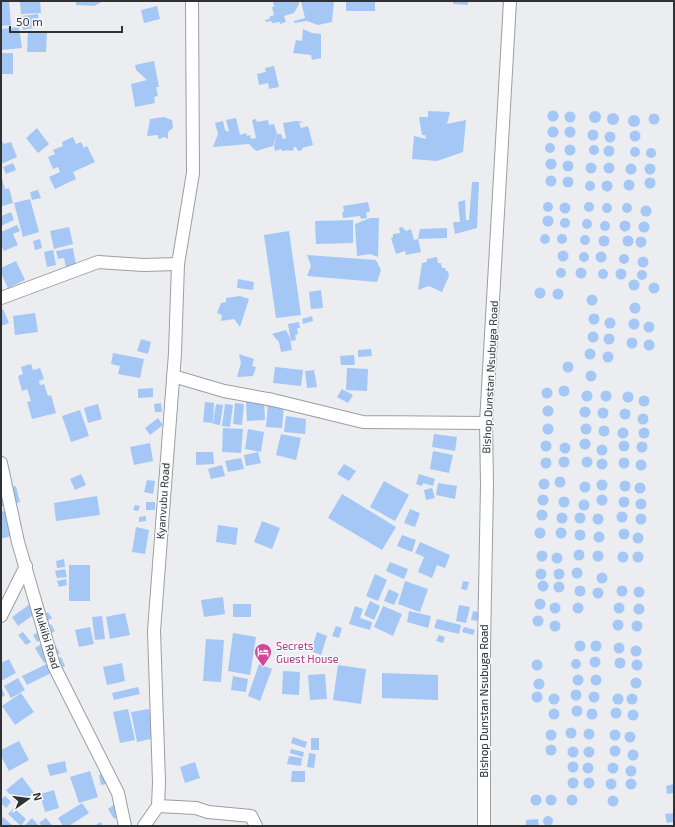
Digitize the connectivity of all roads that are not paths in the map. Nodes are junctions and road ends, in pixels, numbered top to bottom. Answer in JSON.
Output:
{"nodes":[{"id":1,"x":192,"y":1,"type":"edge"},
{"id":2,"x":510,"y":1,"type":"edge"},
{"id":3,"x":178,"y":264,"type":"junction"},
{"id":4,"x":1,"y":298,"type":"edge"},
{"id":5,"x":173,"y":376,"type":"junction"},
{"id":6,"x":486,"y":423,"type":"junction"},
{"id":7,"x":1,"y":463,"type":"edge"},
{"id":8,"x":26,"y":566,"type":"junction"},
{"id":9,"x":1,"y":616,"type":"edge"},
{"id":10,"x":158,"y":806,"type":"junction"},
{"id":11,"x":125,"y":826,"type":"edge"},
{"id":12,"x":144,"y":826,"type":"edge"},
{"id":13,"x":256,"y":826,"type":"edge"},
{"id":14,"x":484,"y":826,"type":"edge"}],
"edges":[{"from":1,"to":3,"type":"street","name":"Kyanvubu Road"},
{"from":2,"to":6,"type":"street","name":"Bishop Dunstan Nsubuga Road"},
{"from":3,"to":4,"type":"street"},
{"from":3,"to":5,"type":"street","name":"Kyanvubu Road"},
{"from":5,"to":6,"type":"street"},
{"from":5,"to":10,"type":"street","name":"Kyanvubu Road"},
{"from":6,"to":14,"type":"street","name":"Bishop Dunstan Nsubuga Road"},
{"from":7,"to":8,"type":"street","name":"Mukiibi Road"},
{"from":8,"to":9,"type":"street"},
{"from":8,"to":11,"type":"street","name":"Mukiibi Road"},
{"from":10,"to":12,"type":"street"},
{"from":10,"to":13,"type":"street"}]}
